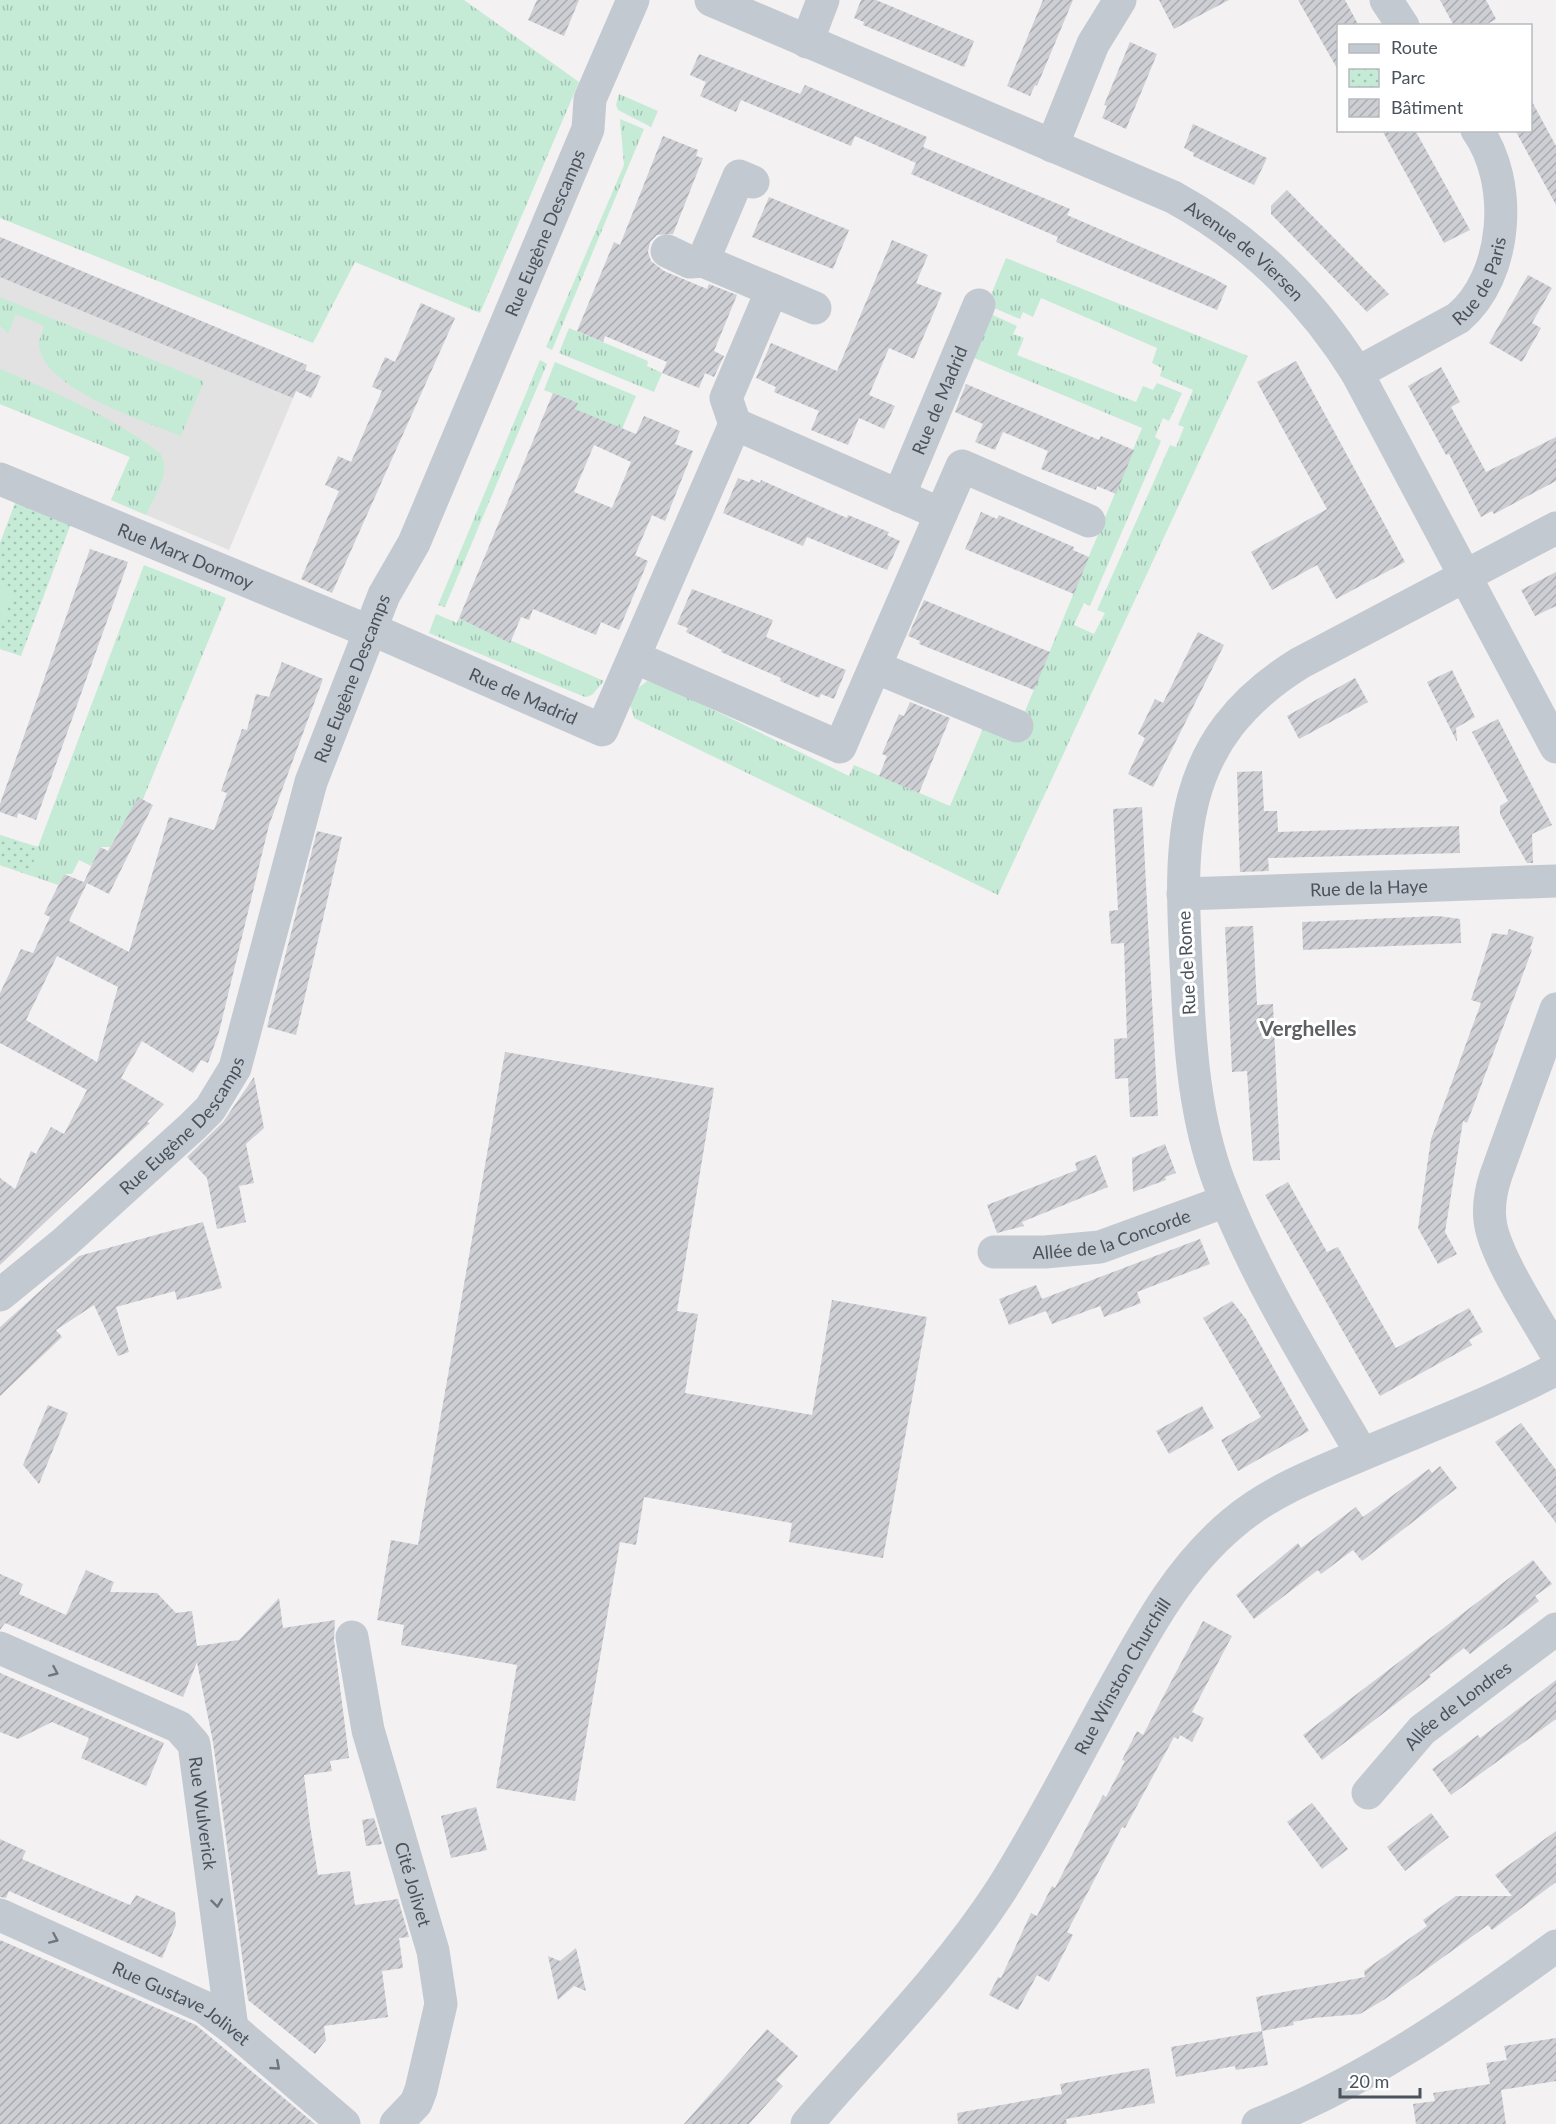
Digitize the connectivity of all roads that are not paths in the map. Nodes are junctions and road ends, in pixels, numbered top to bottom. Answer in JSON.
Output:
{"nodes":[{"id":1,"x":633,"y":0,"type":"edge"},
{"id":2,"x":711,"y":0,"type":"edge"},
{"id":3,"x":823,"y":0,"type":"edge"},
{"id":4,"x":1120,"y":0,"type":"edge"},
{"id":5,"x":1386,"y":0,"type":"edge"},
{"id":6,"x":1402,"y":24,"type":"edge"},
{"id":7,"x":807,"y":42,"type":"junction"},
{"id":8,"x":1478,"y":132,"type":"edge"},
{"id":9,"x":1052,"y":146,"type":"junction"},
{"id":10,"x":753,"y":182,"type":"dead end"},
{"id":11,"x":667,"y":251,"type":"dead end"},
{"id":12,"x":703,"y":261,"type":"junction"},
{"id":13,"x":772,"y":290,"type":"junction"},
{"id":14,"x":979,"y":305,"type":"dead end"},
{"id":15,"x":814,"y":308,"type":"dead end"},
{"id":16,"x":1357,"y":373,"type":"junction"},
{"id":17,"x":735,"y":424,"type":"junction"},
{"id":18,"x":0,"y":479,"type":"edge"},
{"id":19,"x":898,"y":496,"type":"junction"},
{"id":20,"x":941,"y":514,"type":"junction"},
{"id":21,"x":1089,"y":521,"type":"dead end"},
{"id":22,"x":1556,"y":528,"type":"edge"},
{"id":23,"x":1465,"y":575,"type":"junction"},
{"id":24,"x":371,"y":629,"type":"junction"},
{"id":25,"x":634,"y":657,"type":"junction"},
{"id":26,"x":875,"y":667,"type":"junction"},
{"id":27,"x":1017,"y":726,"type":"dead end"},
{"id":28,"x":1556,"y":747,"type":"edge"},
{"id":29,"x":1556,"y":881,"type":"edge"},
{"id":30,"x":1183,"y":894,"type":"junction"},
{"id":31,"x":1556,"y":1009,"type":"edge"},
{"id":32,"x":1226,"y":1200,"type":"junction"},
{"id":33,"x":994,"y":1252,"type":"dead end"},
{"id":34,"x":0,"y":1295,"type":"edge"},
{"id":35,"x":1556,"y":1353,"type":"edge"},
{"id":36,"x":1556,"y":1369,"type":"edge"},
{"id":37,"x":1362,"y":1454,"type":"junction"},
{"id":38,"x":1556,"y":1629,"type":"edge"},
{"id":39,"x":352,"y":1637,"type":"dead end"},
{"id":40,"x":0,"y":1648,"type":"edge"},
{"id":41,"x":1368,"y":1793,"type":"dead end"},
{"id":42,"x":0,"y":1915,"type":"edge"},
{"id":43,"x":1556,"y":1946,"type":"edge"},
{"id":44,"x":232,"y":2028,"type":"junction"},
{"id":45,"x":344,"y":2124,"type":"edge"},
{"id":46,"x":396,"y":2124,"type":"edge"},
{"id":47,"x":807,"y":2124,"type":"edge"},
{"id":48,"x":1258,"y":2124,"type":"edge"}],
"edges":[{"from":1,"to":24,"type":"street","name":"Rue Eugène Descamps"},
{"from":2,"to":7,"type":"street","name":"Avenue de Viersen"},
{"from":3,"to":7,"type":"street"},
{"from":4,"to":9,"type":"street"},
{"from":5,"to":6,"type":"street"},
{"from":7,"to":9,"type":"street","name":"Avenue de Viersen"},
{"from":8,"to":16,"type":"street","name":"Rue de Paris"},
{"from":9,"to":16,"type":"street","name":"Avenue de Viersen"},
{"from":10,"to":12,"type":"street"},
{"from":11,"to":12,"type":"street"},
{"from":12,"to":13,"type":"street"},
{"from":13,"to":15,"type":"street"},
{"from":13,"to":17,"type":"street"},
{"from":14,"to":19,"type":"street","name":"Rue de Madrid"},
{"from":16,"to":23,"type":"street","name":"Avenue de Viersen"},
{"from":17,"to":19,"type":"street"},
{"from":17,"to":25,"type":"street","name":"Rue de Madrid"},
{"from":18,"to":24,"type":"street","name":"Rue Marx Dormoy"},
{"from":19,"to":20,"type":"street"},
{"from":20,"to":21,"type":"street"},
{"from":20,"to":26,"type":"street"},
{"from":22,"to":23,"type":"street","name":"Rue de Rome"},
{"from":23,"to":28,"type":"street","name":"Avenue de Viersen"},
{"from":23,"to":30,"type":"street","name":"Rue de Rome"},
{"from":24,"to":25,"type":"street","name":"Rue de Madrid"},
{"from":24,"to":34,"type":"street","name":"Rue Eugène Descamps"},
{"from":25,"to":26,"type":"street"},
{"from":26,"to":27,"type":"street"},
{"from":29,"to":30,"type":"street","name":"Rue de la Haye"},
{"from":30,"to":32,"type":"street","name":"Rue de Rome"},
{"from":31,"to":35,"type":"street"},
{"from":32,"to":33,"type":"street","name":"Allée de la Concorde"},
{"from":32,"to":37,"type":"street","name":"Rue de Rome"},
{"from":36,"to":37,"type":"street","name":"Rue Winston Churchill"},
{"from":37,"to":47,"type":"street","name":"Rue Winston Churchill"},
{"from":38,"to":41,"type":"street","name":"Allée de Londres"},
{"from":39,"to":46,"type":"street","name":"Cité Jolivet"},
{"from":40,"to":44,"type":"street","name":"Rue Wulverick","one_way":true},
{"from":42,"to":44,"type":"street","name":"Rue Gustave Jolivet","one_way":true},
{"from":43,"to":48,"type":"street"},
{"from":44,"to":45,"type":"street","name":"Rue Gustave Jolivet","one_way":true}]}
